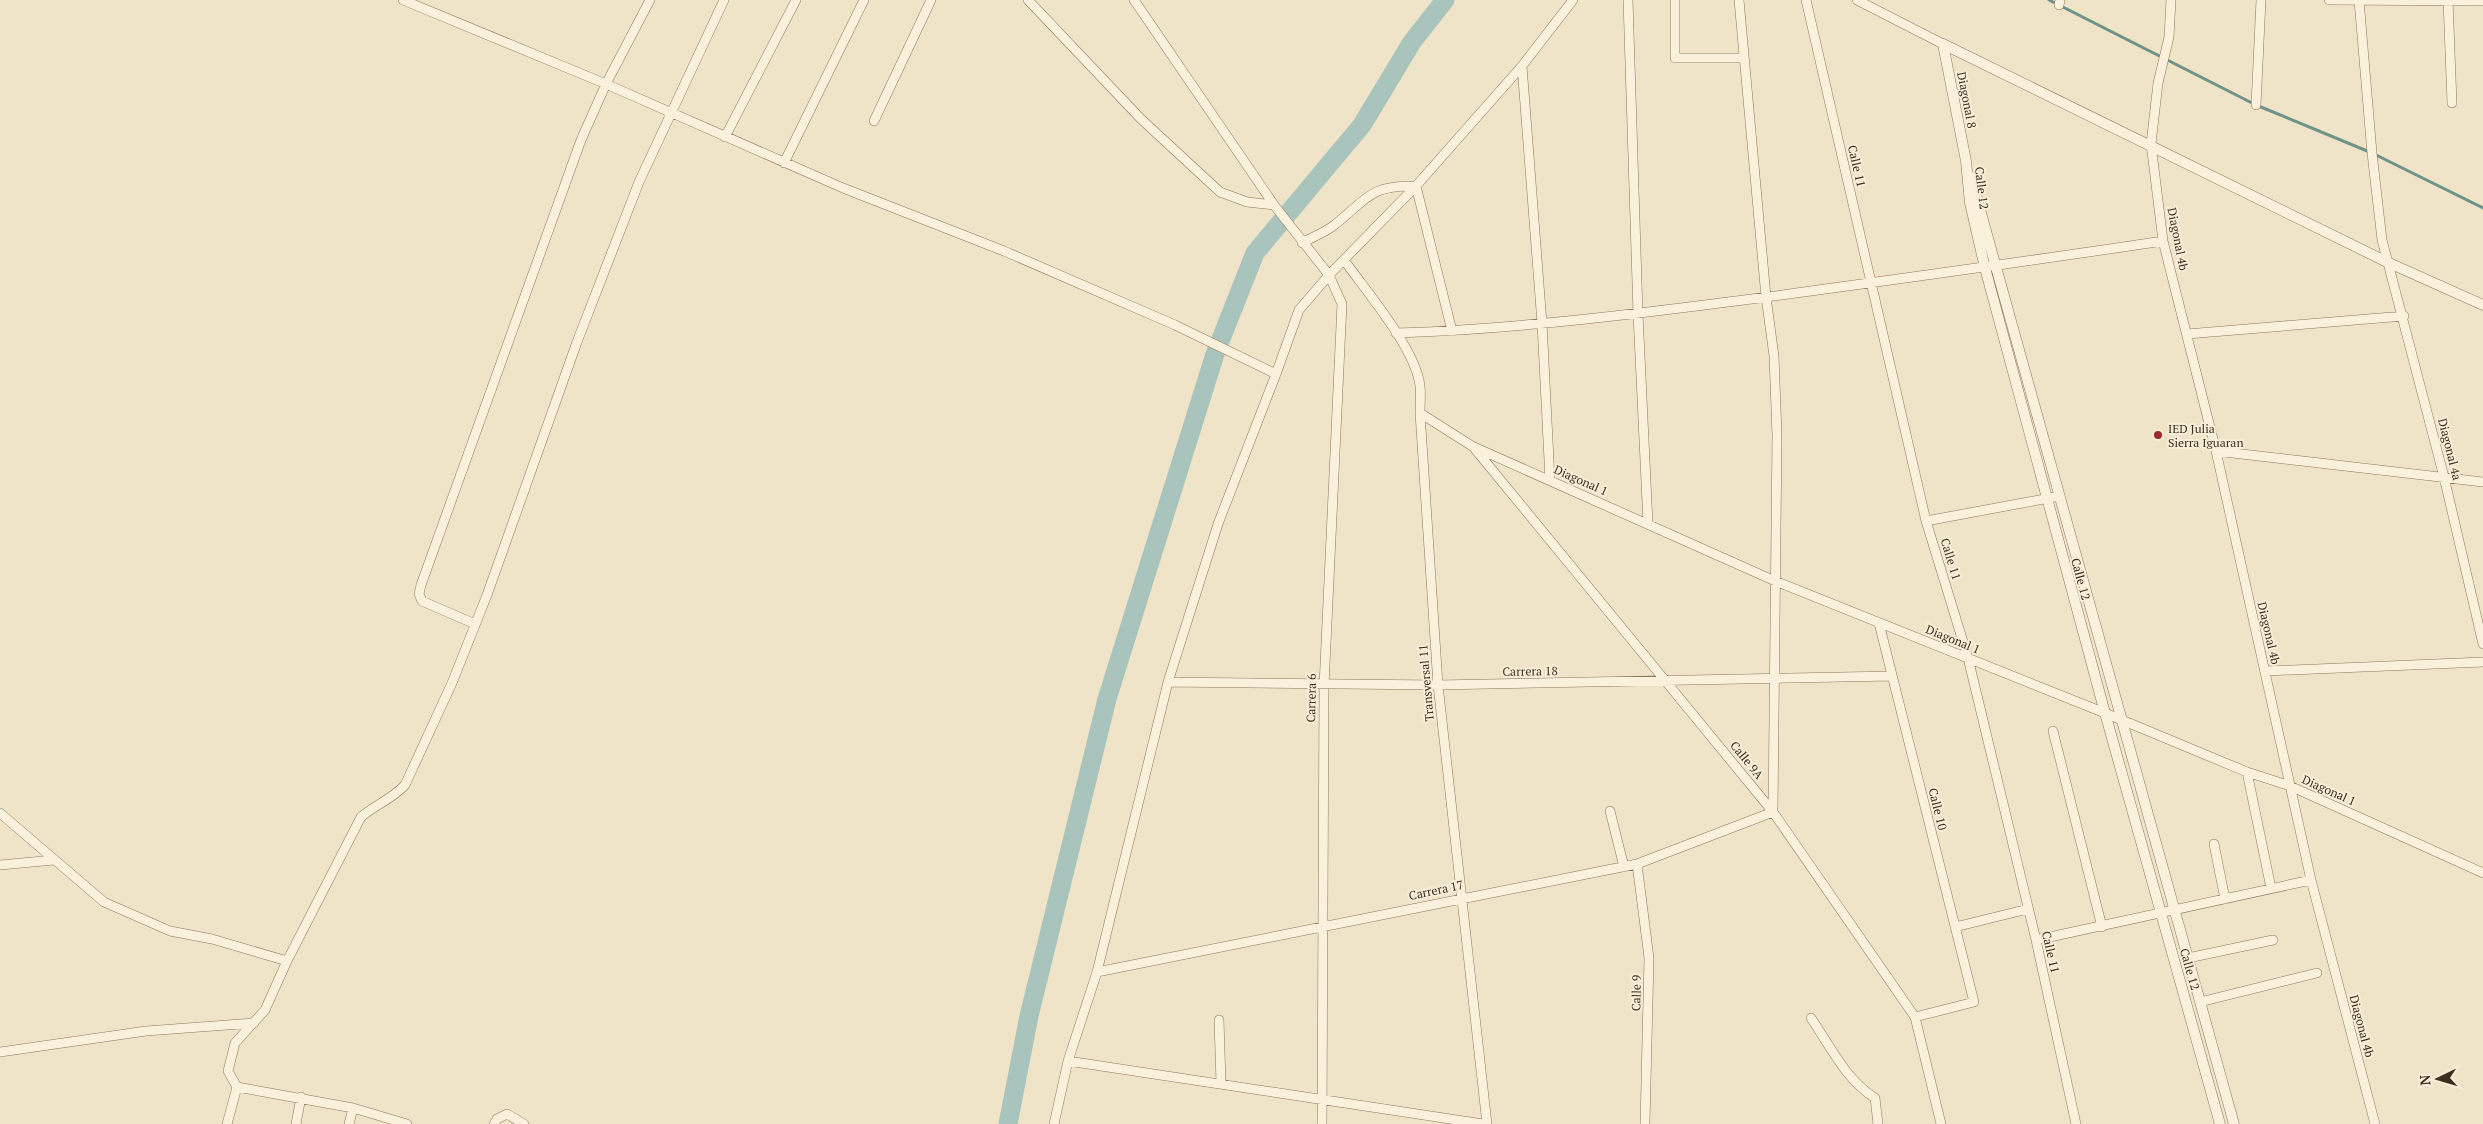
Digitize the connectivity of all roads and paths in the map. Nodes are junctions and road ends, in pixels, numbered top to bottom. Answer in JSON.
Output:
{"nodes":[{"id":1,"x":403,"y":0,"type":"edge"},
{"id":2,"x":650,"y":0,"type":"edge"},
{"id":3,"x":724,"y":0,"type":"edge"},
{"id":4,"x":796,"y":0,"type":"edge"},
{"id":5,"x":864,"y":0,"type":"edge"},
{"id":6,"x":931,"y":0,"type":"edge"},
{"id":7,"x":1028,"y":0,"type":"edge"},
{"id":8,"x":1134,"y":0,"type":"edge"},
{"id":9,"x":1572,"y":0,"type":"edge"},
{"id":10,"x":1628,"y":0,"type":"edge"},
{"id":11,"x":1674,"y":0,"type":"edge"},
{"id":12,"x":1739,"y":0,"type":"edge"},
{"id":13,"x":1806,"y":0,"type":"edge"},
{"id":14,"x":1857,"y":0,"type":"edge"},
{"id":15,"x":2171,"y":0,"type":"edge"},
{"id":16,"x":2260,"y":0,"type":"edge"},
{"id":17,"x":2329,"y":0,"type":"edge"},
{"id":18,"x":2359,"y":0,"type":"edge"},
{"id":19,"x":2448,"y":1,"type":"edge"},
{"id":20,"x":2483,"y":1,"type":"edge"},
{"id":21,"x":1943,"y":44,"type":"junction"},
{"id":22,"x":1743,"y":58,"type":"junction"},
{"id":23,"x":1522,"y":66,"type":"junction"},
{"id":24,"x":606,"y":84,"type":"junction"},
{"id":25,"x":2256,"y":104,"type":"dead end"},
{"id":26,"x":2452,"y":104,"type":"dead end"},
{"id":27,"x":670,"y":113,"type":"junction"},
{"id":28,"x":874,"y":121,"type":"dead end"},
{"id":29,"x":725,"y":137,"type":"junction"},
{"id":30,"x":2150,"y":144,"type":"junction"},
{"id":31,"x":1966,"y":162,"type":"junction"},
{"id":32,"x":784,"y":163,"type":"junction"},
{"id":33,"x":1416,"y":186,"type":"junction"},
{"id":34,"x":1274,"y":205,"type":"junction"},
{"id":35,"x":2163,"y":241,"type":"junction"},
{"id":36,"x":1302,"y":243,"type":"junction"},
{"id":37,"x":1344,"y":260,"type":"junction"},
{"id":38,"x":2387,"y":262,"type":"junction"},
{"id":39,"x":1996,"y":266,"type":"junction"},
{"id":40,"x":1985,"y":268,"type":"junction"},
{"id":41,"x":1329,"y":275,"type":"junction"},
{"id":42,"x":1871,"y":283,"type":"junction"},
{"id":43,"x":1766,"y":297,"type":"junction"},
{"id":44,"x":2483,"y":305,"type":"edge"},
{"id":45,"x":1638,"y":314,"type":"junction"},
{"id":46,"x":2404,"y":316,"type":"junction"},
{"id":47,"x":1542,"y":323,"type":"junction"},
{"id":48,"x":1452,"y":331,"type":"junction"},
{"id":49,"x":1396,"y":333,"type":"junction"},
{"id":50,"x":2187,"y":334,"type":"junction"},
{"id":51,"x":1276,"y":374,"type":"junction"},
{"id":52,"x":1420,"y":413,"type":"junction"},
{"id":53,"x":1472,"y":446,"type":"junction"},
{"id":54,"x":2216,"y":451,"type":"junction"},
{"id":55,"x":2444,"y":477,"type":"junction"},
{"id":56,"x":1550,"y":480,"type":"junction"},
{"id":57,"x":2483,"y":482,"type":"edge"},
{"id":58,"x":2060,"y":496,"type":"junction"},
{"id":59,"x":2046,"y":498,"type":"junction"},
{"id":60,"x":1926,"y":520,"type":"junction"},
{"id":61,"x":1648,"y":524,"type":"junction"},
{"id":62,"x":1775,"y":580,"type":"junction"},
{"id":63,"x":1879,"y":623,"type":"junction"},
{"id":64,"x":476,"y":624,"type":"junction"},
{"id":65,"x":2483,"y":644,"type":"edge"},
{"id":66,"x":1968,"y":658,"type":"junction"},
{"id":67,"x":2483,"y":662,"type":"edge"},
{"id":68,"x":2265,"y":671,"type":"junction"},
{"id":69,"x":1892,"y":676,"type":"junction"},
{"id":70,"x":1775,"y":678,"type":"junction"},
{"id":71,"x":1666,"y":680,"type":"junction"},
{"id":72,"x":1168,"y":682,"type":"junction"},
{"id":73,"x":1324,"y":686,"type":"junction"},
{"id":74,"x":1438,"y":686,"type":"junction"},
{"id":75,"x":2105,"y":713,"type":"junction"},
{"id":76,"x":2123,"y":721,"type":"junction"},
{"id":77,"x":2053,"y":731,"type":"dead end"},
{"id":78,"x":2247,"y":772,"type":"junction"},
{"id":79,"x":2290,"y":786,"type":"junction"},
{"id":80,"x":1610,"y":811,"type":"dead end"},
{"id":81,"x":0,"y":812,"type":"edge"},
{"id":82,"x":1773,"y":812,"type":"junction"},
{"id":83,"x":2214,"y":844,"type":"dead end"},
{"id":84,"x":54,"y":860,"type":"junction"},
{"id":85,"x":1637,"y":864,"type":"junction"},
{"id":86,"x":0,"y":865,"type":"edge"},
{"id":87,"x":1624,"y":867,"type":"junction"},
{"id":88,"x":2483,"y":873,"type":"edge"},
{"id":89,"x":2311,"y":880,"type":"junction"},
{"id":90,"x":2271,"y":888,"type":"junction"},
{"id":91,"x":1463,"y":898,"type":"junction"},
{"id":92,"x":2225,"y":898,"type":"junction"},
{"id":93,"x":2028,"y":910,"type":"junction"},
{"id":94,"x":2175,"y":910,"type":"junction"},
{"id":95,"x":2162,"y":913,"type":"junction"},
{"id":96,"x":2102,"y":926,"type":"junction"},
{"id":97,"x":1322,"y":927,"type":"junction"},
{"id":98,"x":1955,"y":927,"type":"junction"},
{"id":99,"x":2036,"y":940,"type":"junction"},
{"id":100,"x":2273,"y":940,"type":"dead end"},
{"id":101,"x":2188,"y":958,"type":"junction"},
{"id":102,"x":287,"y":961,"type":"junction"},
{"id":103,"x":1097,"y":972,"type":"junction"},
{"id":104,"x":2318,"y":973,"type":"dead end"},
{"id":105,"x":2200,"y":1002,"type":"junction"},
{"id":106,"x":1915,"y":1017,"type":"junction"},
{"id":107,"x":1811,"y":1018,"type":"dead end"},
{"id":108,"x":1219,"y":1020,"type":"dead end"},
{"id":109,"x":254,"y":1023,"type":"junction"},
{"id":110,"x":2210,"y":1038,"type":"junction"},
{"id":111,"x":2198,"y":1042,"type":"junction"},
{"id":112,"x":0,"y":1052,"type":"edge"},
{"id":113,"x":1068,"y":1061,"type":"junction"},
{"id":114,"x":1221,"y":1083,"type":"junction"},
{"id":115,"x":237,"y":1087,"type":"junction"},
{"id":116,"x":301,"y":1097,"type":"junction"},
{"id":117,"x":1322,"y":1099,"type":"junction"},
{"id":118,"x":354,"y":1108,"type":"junction"},
{"id":119,"x":227,"y":1124,"type":"edge"},
{"id":120,"x":296,"y":1124,"type":"edge"},
{"id":121,"x":349,"y":1124,"type":"edge"},
{"id":122,"x":408,"y":1124,"type":"edge"},
{"id":123,"x":494,"y":1124,"type":"edge"},
{"id":124,"x":524,"y":1124,"type":"edge"},
{"id":125,"x":1054,"y":1124,"type":"edge"},
{"id":126,"x":1322,"y":1124,"type":"edge"},
{"id":127,"x":1485,"y":1124,"type":"edge"},
{"id":128,"x":1646,"y":1124,"type":"edge"},
{"id":129,"x":1878,"y":1124,"type":"edge"},
{"id":130,"x":1942,"y":1124,"type":"edge"},
{"id":131,"x":2076,"y":1124,"type":"edge"},
{"id":132,"x":2220,"y":1124,"type":"edge"},
{"id":133,"x":2234,"y":1124,"type":"edge"},
{"id":134,"x":2375,"y":1124,"type":"edge"}],
"edges":[{"from":1,"to":24,"type":"street"},
{"from":2,"to":24,"type":"street"},
{"from":3,"to":27,"type":"street"},
{"from":4,"to":29,"type":"street"},
{"from":5,"to":32,"type":"street"},
{"from":6,"to":28,"type":"street"},
{"from":7,"to":34,"type":"street"},
{"from":8,"to":34,"type":"street","name":"Carrera 6"},
{"from":9,"to":23,"type":"street"},
{"from":10,"to":45,"type":"street"},
{"from":11,"to":22,"type":"street"},
{"from":12,"to":22,"type":"street"},
{"from":13,"to":42,"type":"street","name":"Calle 11"},
{"from":14,"to":21,"type":"street"},
{"from":15,"to":30,"type":"street","name":"Diagonal 4b"},
{"from":16,"to":25,"type":"street"},
{"from":17,"to":18,"type":"street"},
{"from":18,"to":19,"type":"street"},
{"from":18,"to":38,"type":"street","name":"Diagonal 4a"},
{"from":19,"to":20,"type":"street"},
{"from":19,"to":26,"type":"street"},
{"from":21,"to":30,"type":"street"},
{"from":21,"to":31,"type":"street","name":"Diagonal 8"},
{"from":22,"to":43,"type":"street"},
{"from":23,"to":33,"type":"street"},
{"from":23,"to":47,"type":"street"},
{"from":24,"to":27,"type":"street"},
{"from":24,"to":64,"type":"street"},
{"from":27,"to":29,"type":"street"},
{"from":27,"to":64,"type":"street"},
{"from":29,"to":32,"type":"street"},
{"from":30,"to":35,"type":"street","name":"Diagonal 4b"},
{"from":30,"to":38,"type":"street"},
{"from":31,"to":39,"type":"street","name":"Calle 12"},
{"from":31,"to":40,"type":"street","name":"Calle 12"},
{"from":32,"to":51,"type":"street"},
{"from":33,"to":36,"type":"street"},
{"from":33,"to":37,"type":"street"},
{"from":33,"to":48,"type":"street"},
{"from":34,"to":36,"type":"street","name":"Carrera 6"},
{"from":35,"to":39,"type":"street"},
{"from":35,"to":50,"type":"street","name":"Diagonal 4b"},
{"from":36,"to":41,"type":"street","name":"Carrera 6"},
{"from":37,"to":41,"type":"street"},
{"from":37,"to":49,"type":"street","name":"Transversal 11"},
{"from":38,"to":44,"type":"street"},
{"from":38,"to":46,"type":"street","name":"Diagonal 4a"},
{"from":39,"to":40,"type":"street"},
{"from":39,"to":58,"type":"street","name":"Calle 12"},
{"from":40,"to":42,"type":"street"},
{"from":40,"to":59,"type":"street","name":"Calle 12"},
{"from":41,"to":51,"type":"street"},
{"from":41,"to":73,"type":"street","name":"Carrera 6"},
{"from":42,"to":43,"type":"street"},
{"from":42,"to":60,"type":"street","name":"Calle 11"},
{"from":43,"to":45,"type":"street"},
{"from":43,"to":62,"type":"street"},
{"from":45,"to":47,"type":"street"},
{"from":45,"to":61,"type":"street"},
{"from":46,"to":50,"type":"street"},
{"from":46,"to":55,"type":"street","name":"Diagonal 4a"},
{"from":47,"to":48,"type":"street"},
{"from":47,"to":56,"type":"street"},
{"from":48,"to":49,"type":"street"},
{"from":49,"to":52,"type":"street","name":"Transversal 11"},
{"from":50,"to":54,"type":"street","name":"Diagonal 4b"},
{"from":51,"to":72,"type":"street"},
{"from":52,"to":53,"type":"street","name":"Diagonal 1"},
{"from":52,"to":74,"type":"street","name":"Transversal 11"},
{"from":53,"to":56,"type":"street","name":"Diagonal 1"},
{"from":53,"to":71,"type":"street","name":"Calle 9A"},
{"from":54,"to":55,"type":"street"},
{"from":54,"to":68,"type":"street","name":"Diagonal 4b"},
{"from":55,"to":57,"type":"street"},
{"from":55,"to":65,"type":"street","name":"Diagonal 4a"},
{"from":56,"to":61,"type":"street","name":"Diagonal 1"},
{"from":58,"to":59,"type":"street"},
{"from":58,"to":76,"type":"street","name":"Calle 12"},
{"from":59,"to":60,"type":"street"},
{"from":59,"to":75,"type":"street","name":"Calle 12"},
{"from":60,"to":66,"type":"street","name":"Calle 11"},
{"from":61,"to":62,"type":"street","name":"Diagonal 1"},
{"from":62,"to":63,"type":"street","name":"Diagonal 1"},
{"from":62,"to":70,"type":"street"},
{"from":63,"to":66,"type":"street","name":"Diagonal 1"},
{"from":63,"to":69,"type":"street","name":"Calle 10"},
{"from":64,"to":102,"type":"street"},
{"from":66,"to":75,"type":"street","name":"Diagonal 1"},
{"from":66,"to":93,"type":"street","name":"Calle 11"},
{"from":67,"to":68,"type":"street"},
{"from":68,"to":79,"type":"street","name":"Diagonal 4b"},
{"from":69,"to":70,"type":"street","name":"Carrera 18"},
{"from":69,"to":98,"type":"street","name":"Calle 10"},
{"from":70,"to":71,"type":"street","name":"Carrera 18"},
{"from":70,"to":82,"type":"street"},
{"from":71,"to":74,"type":"street","name":"Carrera 18"},
{"from":71,"to":82,"type":"street","name":"Calle 9A"},
{"from":72,"to":73,"type":"street","name":"Carrera 18"},
{"from":72,"to":103,"type":"street"},
{"from":73,"to":74,"type":"street","name":"Carrera 18"},
{"from":73,"to":97,"type":"street","name":"Carrera 6"},
{"from":74,"to":91,"type":"street","name":"Transversal 11"},
{"from":75,"to":76,"type":"street","name":"Diagonal 1"},
{"from":75,"to":95,"type":"street","name":"Calle 12"},
{"from":76,"to":78,"type":"street","name":"Diagonal 1"},
{"from":76,"to":94,"type":"street","name":"Calle 12"},
{"from":77,"to":96,"type":"street"},
{"from":78,"to":79,"type":"street","name":"Diagonal 1"},
{"from":78,"to":90,"type":"street"},
{"from":79,"to":88,"type":"street","name":"Diagonal 1"},
{"from":79,"to":89,"type":"street","name":"Diagonal 4b"},
{"from":80,"to":87,"type":"street"},
{"from":81,"to":84,"type":"street"},
{"from":82,"to":85,"type":"street","name":"Carrera 17"},
{"from":82,"to":106,"type":"street","name":"Calle 9A"},
{"from":83,"to":92,"type":"street"},
{"from":84,"to":86,"type":"street"},
{"from":84,"to":102,"type":"street"},
{"from":85,"to":87,"type":"street","name":"Carrera 17"},
{"from":85,"to":128,"type":"street","name":"Calle 9"},
{"from":87,"to":91,"type":"street","name":"Carrera 17"},
{"from":89,"to":90,"type":"street"},
{"from":89,"to":134,"type":"street","name":"Diagonal 4b"},
{"from":90,"to":92,"type":"street"},
{"from":91,"to":97,"type":"street","name":"Carrera 17"},
{"from":91,"to":127,"type":"street","name":"Transversal 11"},
{"from":92,"to":94,"type":"street"},
{"from":93,"to":98,"type":"street"},
{"from":93,"to":99,"type":"street","name":"Calle 11"},
{"from":94,"to":95,"type":"street"},
{"from":94,"to":101,"type":"street","name":"Calle 12"},
{"from":95,"to":96,"type":"street"},
{"from":95,"to":111,"type":"street","name":"Calle 12"},
{"from":96,"to":99,"type":"street"},
{"from":97,"to":103,"type":"street","name":"Carrera 17"},
{"from":97,"to":117,"type":"street","name":"Carrera 6"},
{"from":98,"to":106,"type":"street","name":"Calle 10"},
{"from":99,"to":131,"type":"street","name":"Calle 11"},
{"from":100,"to":101,"type":"street"},
{"from":101,"to":105,"type":"street","name":"Calle 12"},
{"from":102,"to":109,"type":"street"},
{"from":103,"to":113,"type":"street"},
{"from":104,"to":105,"type":"street"},
{"from":105,"to":110,"type":"street","name":"Calle 12"},
{"from":106,"to":130,"type":"street","name":"Calle 9A"},
{"from":107,"to":129,"type":"street"},
{"from":108,"to":114,"type":"street"},
{"from":109,"to":112,"type":"street"},
{"from":109,"to":115,"type":"street"},
{"from":110,"to":111,"type":"street"},
{"from":110,"to":133,"type":"street","name":"Calle 12"},
{"from":111,"to":132,"type":"street","name":"Calle 12"},
{"from":113,"to":114,"type":"street"},
{"from":113,"to":125,"type":"street"},
{"from":114,"to":117,"type":"street"},
{"from":115,"to":116,"type":"street"},
{"from":115,"to":119,"type":"street"},
{"from":116,"to":118,"type":"street"},
{"from":116,"to":120,"type":"street"},
{"from":117,"to":126,"type":"street","name":"Carrera 6"},
{"from":117,"to":127,"type":"street"},
{"from":118,"to":121,"type":"street"},
{"from":118,"to":122,"type":"street"},
{"from":123,"to":124,"type":"street"}]}
